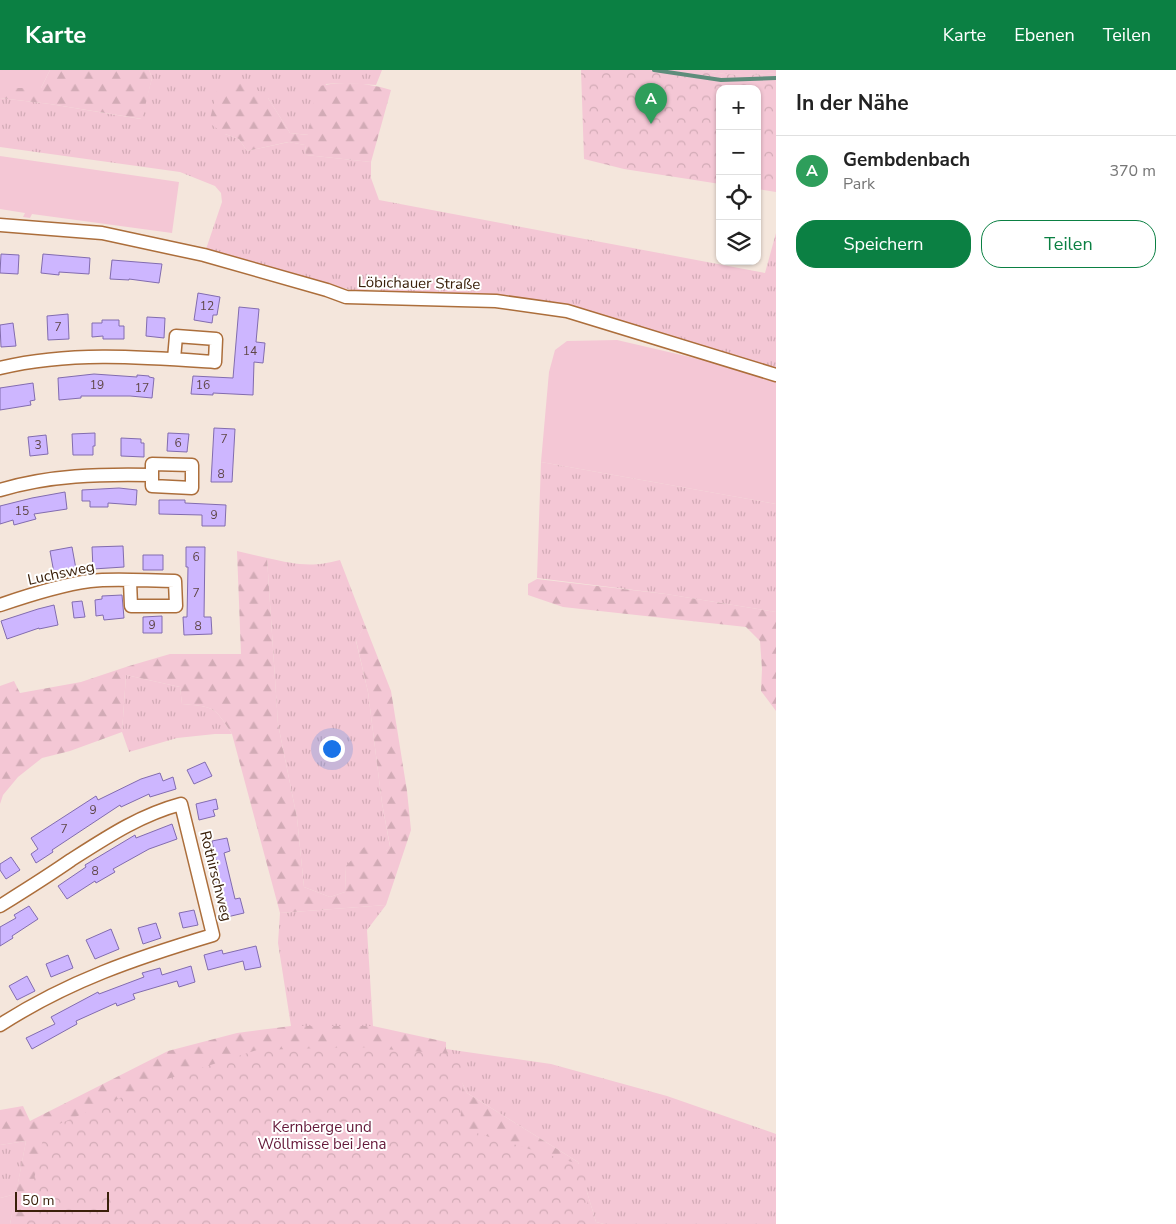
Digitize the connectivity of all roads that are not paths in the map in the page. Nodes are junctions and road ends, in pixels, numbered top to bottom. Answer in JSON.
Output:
{"nodes":[{"id":1,"x":0,"y":225,"type":"edge"},
{"id":2,"x":174,"y":359,"type":"dead end"},
{"id":3,"x":0,"y":368,"type":"edge"},
{"id":4,"x":776,"y":374,"type":"edge"},
{"id":5,"x":152,"y":475,"type":"dead end"},
{"id":6,"x":0,"y":490,"type":"edge"},
{"id":7,"x":130,"y":581,"type":"dead end"},
{"id":8,"x":0,"y":605,"type":"edge"},
{"id":9,"x":0,"y":906,"type":"edge"},
{"id":10,"x":1,"y":1023,"type":"edge"}],
"edges":[{"from":1,"to":4,"type":"street","name":"Löbichauer Straße"},
{"from":2,"to":3,"type":"street"},
{"from":5,"to":6,"type":"street"},
{"from":7,"to":8,"type":"street","name":"Luchsweg"},
{"from":9,"to":10,"type":"street","name":"Rothirschweg"}]}
